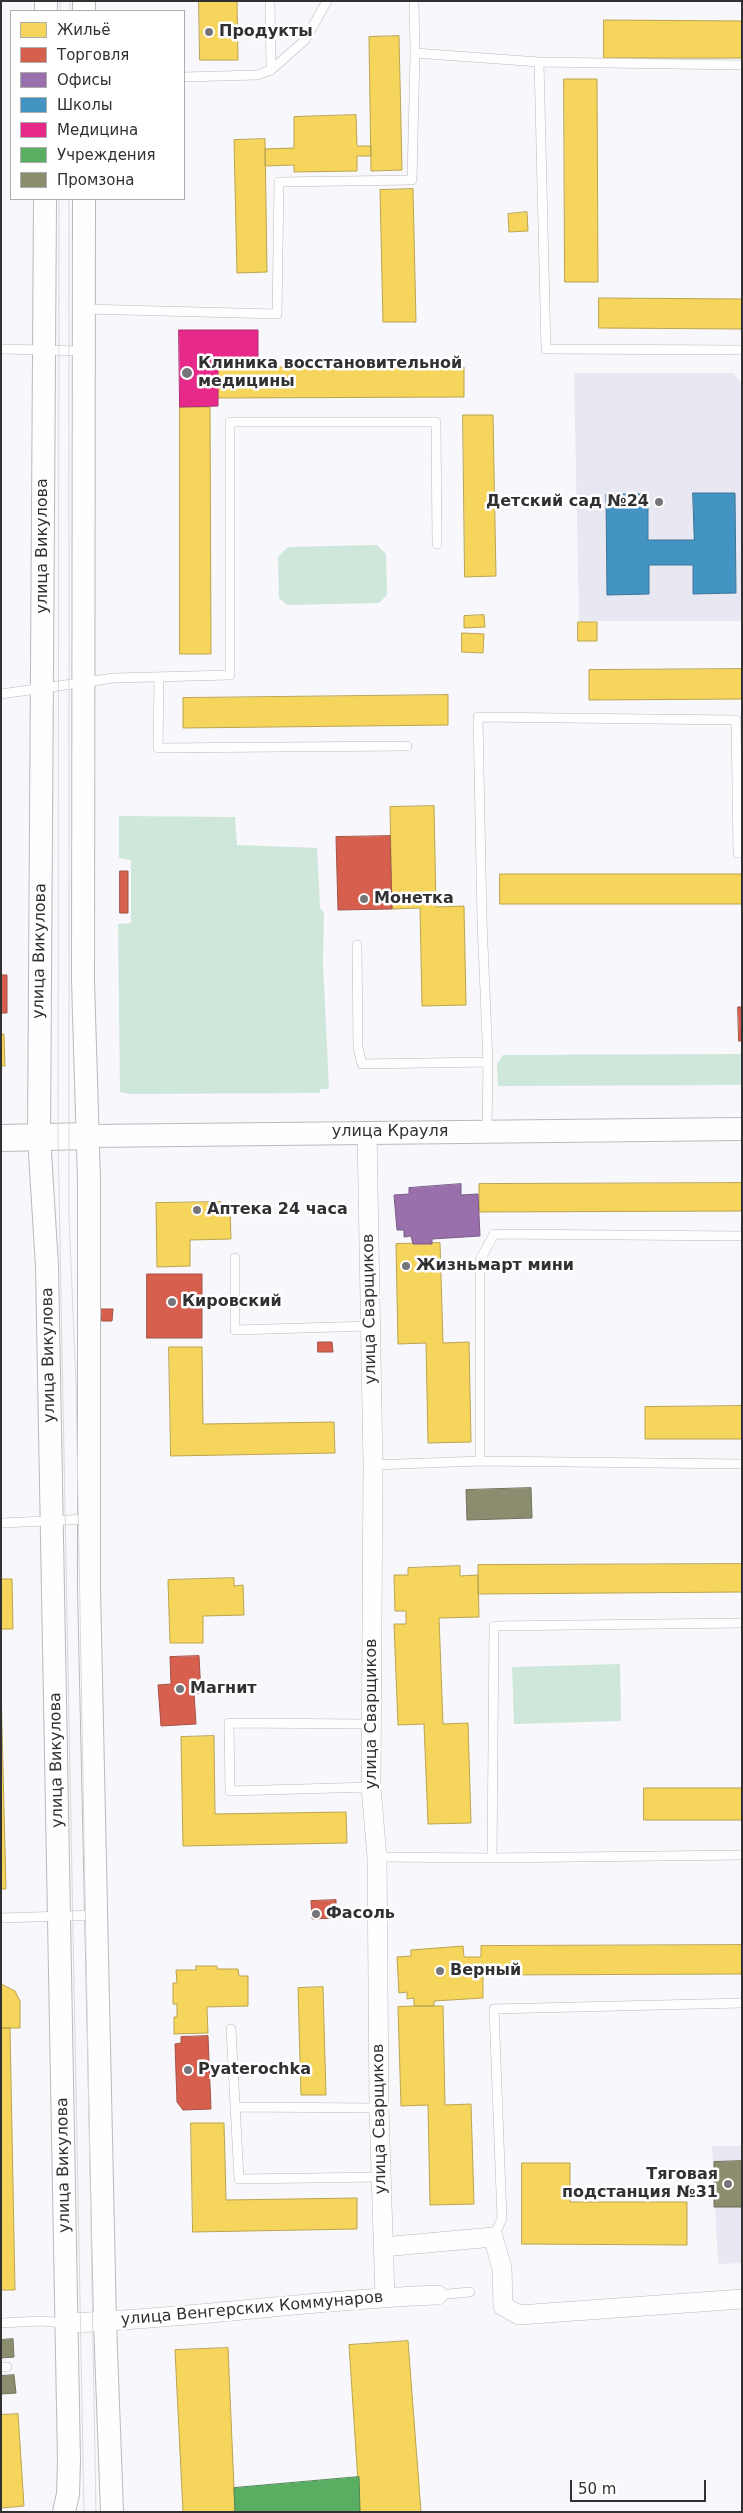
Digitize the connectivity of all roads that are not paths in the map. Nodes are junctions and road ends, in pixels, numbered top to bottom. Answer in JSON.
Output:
{"nodes":[{"id":1,"x":270,"y":1,"type":"edge"},
{"id":2,"x":326,"y":1,"type":"edge"},
{"id":3,"x":414,"y":1,"type":"edge"},
{"id":4,"x":415,"y":53,"type":"junction"},
{"id":5,"x":539,"y":62,"type":"junction"},
{"id":6,"x":742,"y":65,"type":"edge"},
{"id":7,"x":271,"y":70,"type":"junction"},
{"id":8,"x":185,"y":77,"type":"edge"},
{"id":9,"x":45,"y":200,"type":"edge"},
{"id":10,"x":84,"y":200,"type":"edge"},
{"id":11,"x":84,"y":309,"type":"junction"},
{"id":12,"x":1,"y":349,"type":"edge"},
{"id":13,"x":44,"y":350,"type":"junction"},
{"id":14,"x":84,"y":350,"type":"junction"},
{"id":15,"x":742,"y":350,"type":"edge"},
{"id":16,"x":436,"y":544,"type":"dead end"},
{"id":17,"x":159,"y":678,"type":"junction"},
{"id":18,"x":83,"y":682,"type":"junction"},
{"id":19,"x":42,"y":689,"type":"junction"},
{"id":20,"x":1,"y":694,"type":"edge"},
{"id":21,"x":407,"y":746,"type":"dead end"},
{"id":22,"x":738,"y":853,"type":"dead end"},
{"id":23,"x":356,"y":945,"type":"dead end"},
{"id":24,"x":488,"y":1062,"type":"junction"},
{"id":25,"x":742,"y":1129,"type":"edge"},
{"id":26,"x":487,"y":1131,"type":"junction"},
{"id":27,"x":367,"y":1132,"type":"junction"},
{"id":28,"x":88,"y":1136,"type":"junction"},
{"id":29,"x":38,"y":1137,"type":"junction"},
{"id":30,"x":1,"y":1138,"type":"edge"},
{"id":31,"x":742,"y":1236,"type":"edge"},
{"id":32,"x":235,"y":1258,"type":"dead end"},
{"id":33,"x":370,"y":1326,"type":"junction"},
{"id":34,"x":480,"y":1461,"type":"junction"},
{"id":35,"x":742,"y":1464,"type":"edge"},
{"id":36,"x":373,"y":1465,"type":"junction"},
{"id":37,"x":89,"y":1519,"type":"junction"},
{"id":38,"x":52,"y":1521,"type":"junction"},
{"id":39,"x":1,"y":1523,"type":"edge"},
{"id":40,"x":742,"y":1623,"type":"edge"},
{"id":41,"x":371,"y":1724,"type":"junction"},
{"id":42,"x":371,"y":1787,"type":"junction"},
{"id":43,"x":742,"y":1854,"type":"edge"},
{"id":44,"x":377,"y":1857,"type":"junction"},
{"id":45,"x":492,"y":1858,"type":"junction"},
{"id":46,"x":96,"y":1915,"type":"junction"},
{"id":47,"x":59,"y":1916,"type":"junction"},
{"id":48,"x":1,"y":1918,"type":"edge"},
{"id":49,"x":742,"y":2003,"type":"edge"},
{"id":50,"x":231,"y":2029,"type":"dead end"},
{"id":51,"x":235,"y":2107,"type":"junction"},
{"id":52,"x":379,"y":2108,"type":"junction"},
{"id":53,"x":382,"y":2178,"type":"junction"},
{"id":54,"x":493,"y":2237,"type":"junction"},
{"id":55,"x":383,"y":2247,"type":"junction"},
{"id":56,"x":470,"y":2292,"type":"dead end"},
{"id":57,"x":438,"y":2295,"type":"joint"},
{"id":58,"x":385,"y":2297,"type":"junction"},
{"id":59,"x":742,"y":2299,"type":"edge"},
{"id":60,"x":105,"y":2322,"type":"junction"},
{"id":61,"x":1,"y":2323,"type":"edge"},
{"id":62,"x":67,"y":2323,"type":"junction"},
{"id":63,"x":64,"y":2512,"type":"edge"},
{"id":64,"x":112,"y":2512,"type":"edge"}],
"edges":[{"from":1,"to":7,"type":"lane"},
{"from":2,"to":7,"type":"lane"},
{"from":3,"to":4,"type":"lane"},
{"from":4,"to":5,"type":"lane"},
{"from":4,"to":11,"type":"lane"},
{"from":5,"to":6,"type":"lane"},
{"from":5,"to":15,"type":"lane"},
{"from":7,"to":8,"type":"lane"},
{"from":9,"to":13,"type":"street","name":"улица Викулова"},
{"from":10,"to":11,"type":"street"},
{"from":11,"to":14,"type":"street"},
{"from":12,"to":13,"type":"lane"},
{"from":13,"to":14,"type":"lane"},
{"from":13,"to":19,"type":"street","name":"улица Викулова"},
{"from":14,"to":18,"type":"street"},
{"from":16,"to":17,"type":"lane"},
{"from":17,"to":18,"type":"lane"},
{"from":17,"to":21,"type":"lane"},
{"from":18,"to":19,"type":"lane"},
{"from":18,"to":28,"type":"street"},
{"from":19,"to":20,"type":"lane"},
{"from":19,"to":29,"type":"street","name":"улица Викулова"},
{"from":22,"to":24,"type":"lane"},
{"from":23,"to":24,"type":"lane"},
{"from":24,"to":26,"type":"lane"},
{"from":25,"to":26,"type":"street","name":"улица Крауля"},
{"from":26,"to":27,"type":"street","name":"улица Крауля"},
{"from":27,"to":28,"type":"street","name":"улица Крауля"},
{"from":27,"to":33,"type":"street","name":"улица Сварщиков"},
{"from":28,"to":29,"type":"main road","name":"улица Крауля"},
{"from":28,"to":37,"type":"street"},
{"from":29,"to":30,"type":"main road","name":"улица Крауля"},
{"from":29,"to":38,"type":"street","name":"улица Викулова"},
{"from":31,"to":34,"type":"lane"},
{"from":32,"to":33,"type":"lane"},
{"from":33,"to":36,"type":"street","name":"улица Сварщиков"},
{"from":34,"to":35,"type":"lane"},
{"from":34,"to":36,"type":"lane"},
{"from":36,"to":41,"type":"street","name":"улица Сварщиков"},
{"from":37,"to":38,"type":"lane"},
{"from":37,"to":46,"type":"street"},
{"from":38,"to":39,"type":"lane"},
{"from":38,"to":47,"type":"street","name":"улица Викулова"},
{"from":40,"to":45,"type":"lane"},
{"from":41,"to":42,"type":"street","name":"улица Сварщиков"},
{"from":41,"to":42,"type":"lane"},
{"from":42,"to":44,"type":"street","name":"улица Сварщиков"},
{"from":43,"to":45,"type":"lane"},
{"from":44,"to":45,"type":"lane"},
{"from":44,"to":52,"type":"street","name":"улица Сварщиков"},
{"from":46,"to":47,"type":"lane"},
{"from":46,"to":60,"type":"street"},
{"from":47,"to":48,"type":"lane"},
{"from":47,"to":62,"type":"street","name":"улица Викулова"},
{"from":49,"to":54,"type":"lane"},
{"from":50,"to":51,"type":"lane"},
{"from":51,"to":52,"type":"lane"},
{"from":51,"to":53,"type":"lane"},
{"from":52,"to":53,"type":"street","name":"улица Сварщиков"},
{"from":53,"to":55,"type":"street","name":"улица Сварщиков"},
{"from":54,"to":55,"type":"street"},
{"from":54,"to":59,"type":"street"},
{"from":55,"to":58,"type":"street","name":"улица Сварщиков"},
{"from":56,"to":57,"type":"lane"},
{"from":57,"to":58,"type":"street","name":"улица Венгерских Коммунаров"},
{"from":58,"to":60,"type":"street","name":"улица Венгерских Коммунаров"},
{"from":60,"to":62,"type":"street","name":"улица Венгерских Коммунаров"},
{"from":60,"to":64,"type":"street"},
{"from":61,"to":62,"type":"lane"},
{"from":62,"to":63,"type":"street","name":"улица Викулова"}]}
